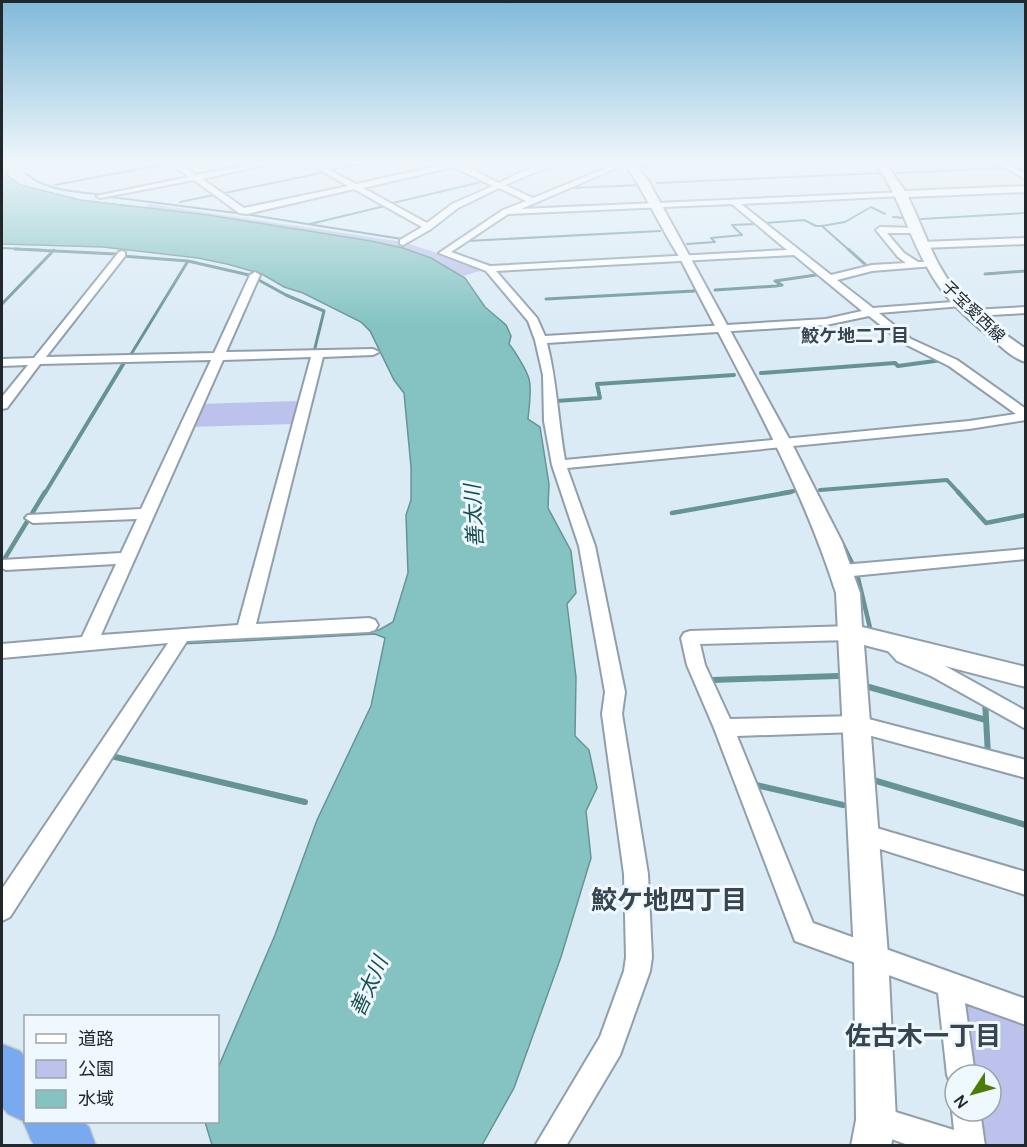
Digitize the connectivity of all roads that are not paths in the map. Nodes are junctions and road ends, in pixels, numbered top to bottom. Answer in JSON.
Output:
{"nodes":[{"id":1,"x":412,"y":218,"type":"edge"},
{"id":2,"x":439,"y":218,"type":"edge"},
{"id":3,"x":498,"y":218,"type":"edge"},
{"id":4,"x":662,"y":218,"type":"edge"},
{"id":5,"x":752,"y":218,"type":"edge"},
{"id":6,"x":911,"y":218,"type":"edge"},
{"id":7,"x":428,"y":226,"type":"junction"},
{"id":8,"x":916,"y":230,"type":"junction"},
{"id":9,"x":1026,"y":241,"type":"edge"},
{"id":10,"x":403,"y":242,"type":"dead end"},
{"id":11,"x":922,"y":245,"type":"junction"},
{"id":12,"x":794,"y":252,"type":"junction"},
{"id":13,"x":122,"y":254,"type":"dead end"},
{"id":14,"x":686,"y":258,"type":"junction"},
{"id":15,"x":931,"y":264,"type":"junction"},
{"id":16,"x":916,"y":265,"type":"junction"},
{"id":17,"x":489,"y":269,"type":"junction"},
{"id":18,"x":255,"y":275,"type":"dead end"},
{"id":19,"x":829,"y":279,"type":"junction"},
{"id":20,"x":967,"y":308,"type":"junction"},
{"id":21,"x":1026,"y":310,"type":"edge"},
{"id":22,"x":873,"y":312,"type":"junction"},
{"id":23,"x":721,"y":328,"type":"junction"},
{"id":24,"x":541,"y":340,"type":"junction"},
{"id":25,"x":373,"y":352,"type":"dead end"},
{"id":26,"x":318,"y":354,"type":"junction"},
{"id":27,"x":217,"y":357,"type":"junction"},
{"id":28,"x":1026,"y":357,"type":"edge"},
{"id":29,"x":36,"y":361,"type":"junction"},
{"id":30,"x":2,"y":362,"type":"edge"},
{"id":31,"x":2,"y":405,"type":"edge"},
{"id":32,"x":1026,"y":415,"type":"edge"},
{"id":33,"x":782,"y":442,"type":"junction"},
{"id":34,"x":559,"y":465,"type":"junction"},
{"id":35,"x":146,"y":514,"type":"junction"},
{"id":36,"x":33,"y":518,"type":"dead end"},
{"id":37,"x":1026,"y":554,"type":"edge"},
{"id":38,"x":126,"y":558,"type":"junction"},
{"id":39,"x":6,"y":564,"type":"dead end"},
{"id":40,"x":842,"y":571,"type":"junction"},
{"id":41,"x":369,"y":625,"type":"dead end"},
{"id":42,"x":245,"y":632,"type":"junction"},
{"id":43,"x":851,"y":633,"type":"junction"},
{"id":44,"x":181,"y":635,"type":"junction"},
{"id":45,"x":889,"y":642,"type":"junction"},
{"id":46,"x":88,"y":644,"type":"junction"},
{"id":47,"x":2,"y":651,"type":"edge"},
{"id":48,"x":1026,"y":677,"type":"edge"},
{"id":49,"x":1026,"y":721,"type":"edge"},
{"id":50,"x":857,"y":724,"type":"junction"},
{"id":51,"x":724,"y":728,"type":"junction"},
{"id":52,"x":1026,"y":769,"type":"edge"},
{"id":53,"x":863,"y":834,"type":"junction"},
{"id":54,"x":1026,"y":884,"type":"edge"},
{"id":55,"x":2,"y":909,"type":"edge"},
{"id":56,"x":871,"y":955,"type":"junction"},
{"id":57,"x":950,"y":984,"type":"junction"},
{"id":58,"x":1026,"y":1012,"type":"edge"},
{"id":59,"x":960,"y":1063,"type":"edge"},
{"id":60,"x":2,"y":1070,"type":"edge"},
{"id":61,"x":24,"y":1094,"type":"edge"},
{"id":62,"x":50,"y":1123,"type":"edge"},
{"id":63,"x":967,"y":1123,"type":"edge"},
{"id":64,"x":874,"y":1133,"type":"edge"},
{"id":65,"x":70,"y":1146,"type":"edge"},
{"id":66,"x":549,"y":1146,"type":"edge"},
{"id":67,"x":958,"y":1146,"type":"edge"},
{"id":68,"x":970,"y":1146,"type":"edge"}],
"edges":[{"from":1,"to":7,"type":"street"},
{"from":2,"to":7,"type":"street"},
{"from":3,"to":17,"type":"street"},
{"from":4,"to":14,"type":"street"},
{"from":5,"to":12,"type":"street"},
{"from":6,"to":8,"type":"street","name":"子宝愛西線"},
{"from":7,"to":10,"type":"street"},
{"from":8,"to":11,"type":"street","name":"子宝愛西線"},
{"from":8,"to":16,"type":"street"},
{"from":9,"to":11,"type":"street"},
{"from":11,"to":15,"type":"street","name":"子宝愛西線"},
{"from":12,"to":14,"type":"street"},
{"from":12,"to":19,"type":"street"},
{"from":13,"to":29,"type":"street"},
{"from":14,"to":17,"type":"street"},
{"from":14,"to":23,"type":"street"},
{"from":15,"to":16,"type":"street"},
{"from":15,"to":20,"type":"street","name":"子宝愛西線"},
{"from":16,"to":19,"type":"street"},
{"from":17,"to":24,"type":"street"},
{"from":18,"to":27,"type":"street"},
{"from":19,"to":22,"type":"street"},
{"from":20,"to":21,"type":"street"},
{"from":20,"to":22,"type":"street"},
{"from":20,"to":28,"type":"street","name":"子宝愛西線"},
{"from":22,"to":23,"type":"street"},
{"from":22,"to":32,"type":"street"},
{"from":23,"to":24,"type":"street"},
{"from":23,"to":33,"type":"street"},
{"from":24,"to":34,"type":"street"},
{"from":25,"to":26,"type":"street"},
{"from":26,"to":27,"type":"street"},
{"from":26,"to":42,"type":"street"},
{"from":27,"to":29,"type":"street"},
{"from":27,"to":35,"type":"street"},
{"from":29,"to":30,"type":"street"},
{"from":29,"to":31,"type":"street"},
{"from":32,"to":33,"type":"street"},
{"from":33,"to":34,"type":"street"},
{"from":33,"to":40,"type":"street"},
{"from":34,"to":66,"type":"street"},
{"from":35,"to":36,"type":"street"},
{"from":35,"to":38,"type":"street"},
{"from":37,"to":40,"type":"street"},
{"from":38,"to":39,"type":"street"},
{"from":38,"to":46,"type":"street"},
{"from":40,"to":43,"type":"street"},
{"from":41,"to":42,"type":"street"},
{"from":42,"to":44,"type":"street"},
{"from":43,"to":45,"type":"street"},
{"from":43,"to":50,"type":"street"},
{"from":43,"to":51,"type":"street"},
{"from":44,"to":46,"type":"street"},
{"from":44,"to":55,"type":"street"},
{"from":45,"to":48,"type":"street"},
{"from":45,"to":49,"type":"street"},
{"from":46,"to":47,"type":"street"},
{"from":50,"to":51,"type":"street"},
{"from":50,"to":52,"type":"street"},
{"from":50,"to":53,"type":"street"},
{"from":51,"to":56,"type":"street"},
{"from":53,"to":54,"type":"street"},
{"from":53,"to":56,"type":"street"},
{"from":56,"to":57,"type":"street"},
{"from":56,"to":64,"type":"street"},
{"from":57,"to":58,"type":"street"},
{"from":57,"to":59,"type":"street"},
{"from":60,"to":61,"type":"highway"},
{"from":62,"to":65,"type":"highway"},
{"from":63,"to":68,"type":"street"},
{"from":64,"to":67,"type":"street"}]}
